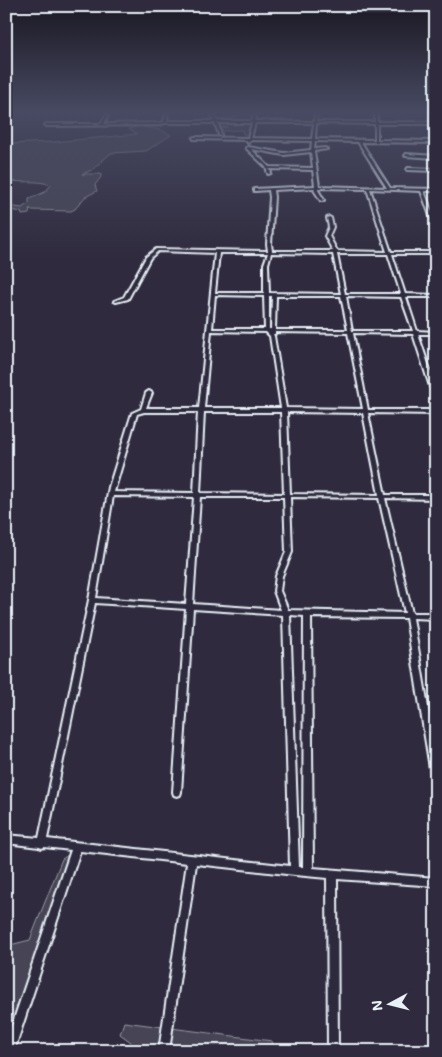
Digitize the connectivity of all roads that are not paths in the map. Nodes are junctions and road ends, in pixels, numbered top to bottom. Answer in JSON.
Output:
{"nodes":[{"id":1,"x":262,"y":162,"type":"edge"},
{"id":2,"x":314,"y":162,"type":"edge"},
{"id":3,"x":372,"y":162,"type":"edge"},
{"id":4,"x":267,"y":168,"type":"junction"},
{"id":5,"x":315,"y":169,"type":"junction"},
{"id":6,"x":408,"y":169,"type":"dead end"},
{"id":7,"x":436,"y":170,"type":"edge"},
{"id":8,"x":269,"y":173,"type":"dead end"},
{"id":9,"x":317,"y":187,"type":"junction"},
{"id":10,"x":368,"y":188,"type":"junction"},
{"id":11,"x":271,"y":189,"type":"junction"},
{"id":12,"x":389,"y":189,"type":"junction"},
{"id":13,"x":256,"y":190,"type":"dead end"},
{"id":14,"x":422,"y":190,"type":"junction"},
{"id":15,"x":436,"y":190,"type":"edge"},
{"id":16,"x":322,"y":200,"type":"dead end"},
{"id":17,"x":329,"y":218,"type":"dead end"},
{"id":18,"x":434,"y":218,"type":"edge"},
{"id":19,"x":436,"y":227,"type":"edge"},
{"id":20,"x":270,"y":251,"type":"junction"},
{"id":21,"x":217,"y":252,"type":"junction"},
{"id":22,"x":335,"y":252,"type":"junction"},
{"id":23,"x":390,"y":253,"type":"junction"},
{"id":24,"x":436,"y":253,"type":"edge"},
{"id":25,"x":213,"y":294,"type":"junction"},
{"id":26,"x":266,"y":294,"type":"junction"},
{"id":27,"x":274,"y":294,"type":"junction"},
{"id":28,"x":342,"y":294,"type":"junction"},
{"id":29,"x":403,"y":296,"type":"junction"},
{"id":30,"x":436,"y":296,"type":"edge"},
{"id":31,"x":116,"y":301,"type":"dead end"},
{"id":32,"x":209,"y":330,"type":"junction"},
{"id":33,"x":267,"y":331,"type":"junction"},
{"id":34,"x":350,"y":332,"type":"junction"},
{"id":35,"x":416,"y":333,"type":"junction"},
{"id":36,"x":436,"y":333,"type":"edge"},
{"id":37,"x":273,"y":334,"type":"junction"},
{"id":38,"x":149,"y":393,"type":"dead end"},
{"id":39,"x":436,"y":396,"type":"edge"},
{"id":40,"x":143,"y":410,"type":"junction"},
{"id":41,"x":201,"y":410,"type":"junction"},
{"id":42,"x":284,"y":410,"type":"junction"},
{"id":43,"x":366,"y":411,"type":"junction"},
{"id":44,"x":436,"y":412,"type":"edge"},
{"id":45,"x":111,"y":494,"type":"junction"},
{"id":46,"x":197,"y":494,"type":"junction"},
{"id":47,"x":288,"y":495,"type":"junction"},
{"id":48,"x":382,"y":497,"type":"junction"},
{"id":49,"x":436,"y":497,"type":"edge"},
{"id":50,"x":92,"y":600,"type":"junction"},
{"id":51,"x":190,"y":606,"type":"junction"},
{"id":52,"x":286,"y":613,"type":"junction"},
{"id":53,"x":307,"y":614,"type":"junction"},
{"id":54,"x":408,"y":615,"type":"junction"},
{"id":55,"x":436,"y":616,"type":"edge"},
{"id":56,"x":436,"y":781,"type":"edge"},
{"id":57,"x":177,"y":792,"type":"dead end"},
{"id":58,"x":6,"y":839,"type":"edge"},
{"id":59,"x":42,"y":844,"type":"junction"},
{"id":60,"x":77,"y":847,"type":"junction"},
{"id":61,"x":192,"y":861,"type":"junction"},
{"id":62,"x":295,"y":871,"type":"junction"},
{"id":63,"x":308,"y":872,"type":"junction"},
{"id":64,"x":332,"y":874,"type":"junction"},
{"id":65,"x":436,"y":882,"type":"edge"},
{"id":66,"x":9,"y":1051,"type":"edge"},
{"id":67,"x":164,"y":1051,"type":"edge"},
{"id":68,"x":333,"y":1051,"type":"edge"}],
"edges":[{"from":1,"to":4,"type":"street"},
{"from":2,"to":5,"type":"street"},
{"from":3,"to":12,"type":"street"},
{"from":4,"to":5,"type":"street"},
{"from":4,"to":8,"type":"street"},
{"from":5,"to":9,"type":"street"},
{"from":6,"to":7,"type":"street"},
{"from":9,"to":10,"type":"street"},
{"from":9,"to":11,"type":"street"},
{"from":9,"to":16,"type":"street"},
{"from":10,"to":12,"type":"street"},
{"from":10,"to":23,"type":"street"},
{"from":11,"to":13,"type":"street"},
{"from":11,"to":20,"type":"street"},
{"from":12,"to":14,"type":"street"},
{"from":14,"to":15,"type":"street"},
{"from":14,"to":18,"type":"street"},
{"from":17,"to":22,"type":"street"},
{"from":18,"to":19,"type":"street"},
{"from":20,"to":21,"type":"street"},
{"from":20,"to":22,"type":"street"},
{"from":20,"to":26,"type":"street"},
{"from":21,"to":25,"type":"street"},
{"from":21,"to":31,"type":"street"},
{"from":22,"to":23,"type":"street"},
{"from":22,"to":28,"type":"street"},
{"from":23,"to":24,"type":"street"},
{"from":23,"to":29,"type":"street"},
{"from":25,"to":26,"type":"street"},
{"from":25,"to":32,"type":"street"},
{"from":26,"to":27,"type":"street"},
{"from":26,"to":33,"type":"street"},
{"from":27,"to":28,"type":"street"},
{"from":27,"to":37,"type":"street"},
{"from":28,"to":29,"type":"street"},
{"from":28,"to":34,"type":"street"},
{"from":29,"to":30,"type":"street"},
{"from":29,"to":35,"type":"street"},
{"from":32,"to":33,"type":"street"},
{"from":32,"to":41,"type":"street"},
{"from":33,"to":37,"type":"street"},
{"from":34,"to":35,"type":"street"},
{"from":34,"to":37,"type":"street"},
{"from":34,"to":43,"type":"street"},
{"from":35,"to":36,"type":"street"},
{"from":35,"to":39,"type":"street"},
{"from":37,"to":42,"type":"street"},
{"from":38,"to":40,"type":"street"},
{"from":40,"to":41,"type":"street"},
{"from":40,"to":45,"type":"street"},
{"from":41,"to":42,"type":"street"},
{"from":41,"to":46,"type":"street"},
{"from":42,"to":43,"type":"street"},
{"from":42,"to":47,"type":"street"},
{"from":43,"to":44,"type":"street"},
{"from":43,"to":48,"type":"street"},
{"from":45,"to":46,"type":"street"},
{"from":45,"to":50,"type":"street"},
{"from":46,"to":47,"type":"street"},
{"from":46,"to":51,"type":"street"},
{"from":47,"to":48,"type":"street"},
{"from":47,"to":52,"type":"street"},
{"from":48,"to":49,"type":"street"},
{"from":48,"to":54,"type":"street"},
{"from":50,"to":51,"type":"street"},
{"from":50,"to":59,"type":"street"},
{"from":51,"to":52,"type":"street"},
{"from":51,"to":57,"type":"street"},
{"from":52,"to":53,"type":"street"},
{"from":52,"to":62,"type":"street"},
{"from":53,"to":54,"type":"street"},
{"from":53,"to":63,"type":"street"},
{"from":54,"to":55,"type":"street"},
{"from":54,"to":56,"type":"street"},
{"from":58,"to":59,"type":"street"},
{"from":59,"to":60,"type":"street"},
{"from":60,"to":61,"type":"street"},
{"from":60,"to":66,"type":"street"},
{"from":61,"to":62,"type":"street"},
{"from":61,"to":67,"type":"street"},
{"from":62,"to":63,"type":"street"},
{"from":63,"to":64,"type":"street"},
{"from":64,"to":65,"type":"street"},
{"from":64,"to":68,"type":"street"}]}
